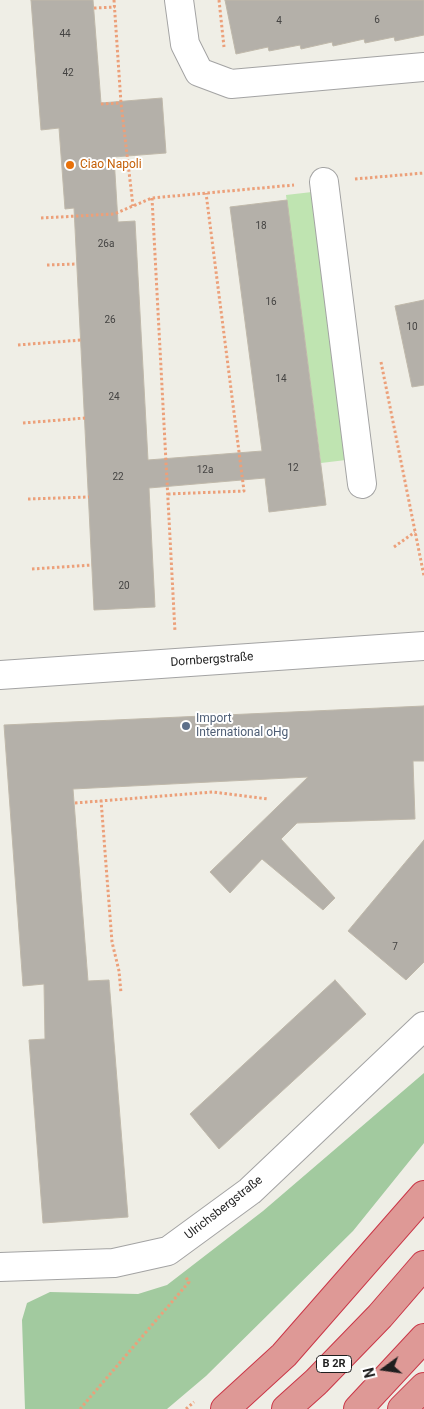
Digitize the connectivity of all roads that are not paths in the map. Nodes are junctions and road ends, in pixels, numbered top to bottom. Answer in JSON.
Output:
{"nodes":[{"id":1,"x":179,"y":0,"type":"edge"},
{"id":2,"x":424,"y":67,"type":"edge"},
{"id":3,"x":324,"y":182,"type":"road end"},
{"id":4,"x":362,"y":484,"type":"dead end"},
{"id":5,"x":424,"y":646,"type":"edge"},
{"id":6,"x":0,"y":675,"type":"edge"},
{"id":7,"x":424,"y":1026,"type":"edge"},
{"id":8,"x":424,"y":1195,"type":"edge"},
{"id":9,"x":424,"y":1265,"type":"edge"},
{"id":10,"x":0,"y":1267,"type":"edge"},
{"id":11,"x":424,"y":1338,"type":"edge"},
{"id":12,"x":424,"y":1386,"type":"edge"},
{"id":13,"x":225,"y":1409,"type":"edge"},
{"id":14,"x":286,"y":1409,"type":"edge"},
{"id":15,"x":358,"y":1409,"type":"edge"},
{"id":16,"x":402,"y":1409,"type":"edge"}],
"edges":[{"from":1,"to":2,"type":"street"},
{"from":3,"to":4,"type":"street"},
{"from":5,"to":6,"type":"street","name":"Dornbergstraße"},
{"from":7,"to":10,"type":"street","name":"Ulrichsbergstraße"},
{"from":8,"to":13,"type":"highway"},
{"from":9,"to":14,"type":"highway","number":"B 2R"},
{"from":11,"to":15,"type":"highway"},
{"from":12,"to":16,"type":"highway"}]}
